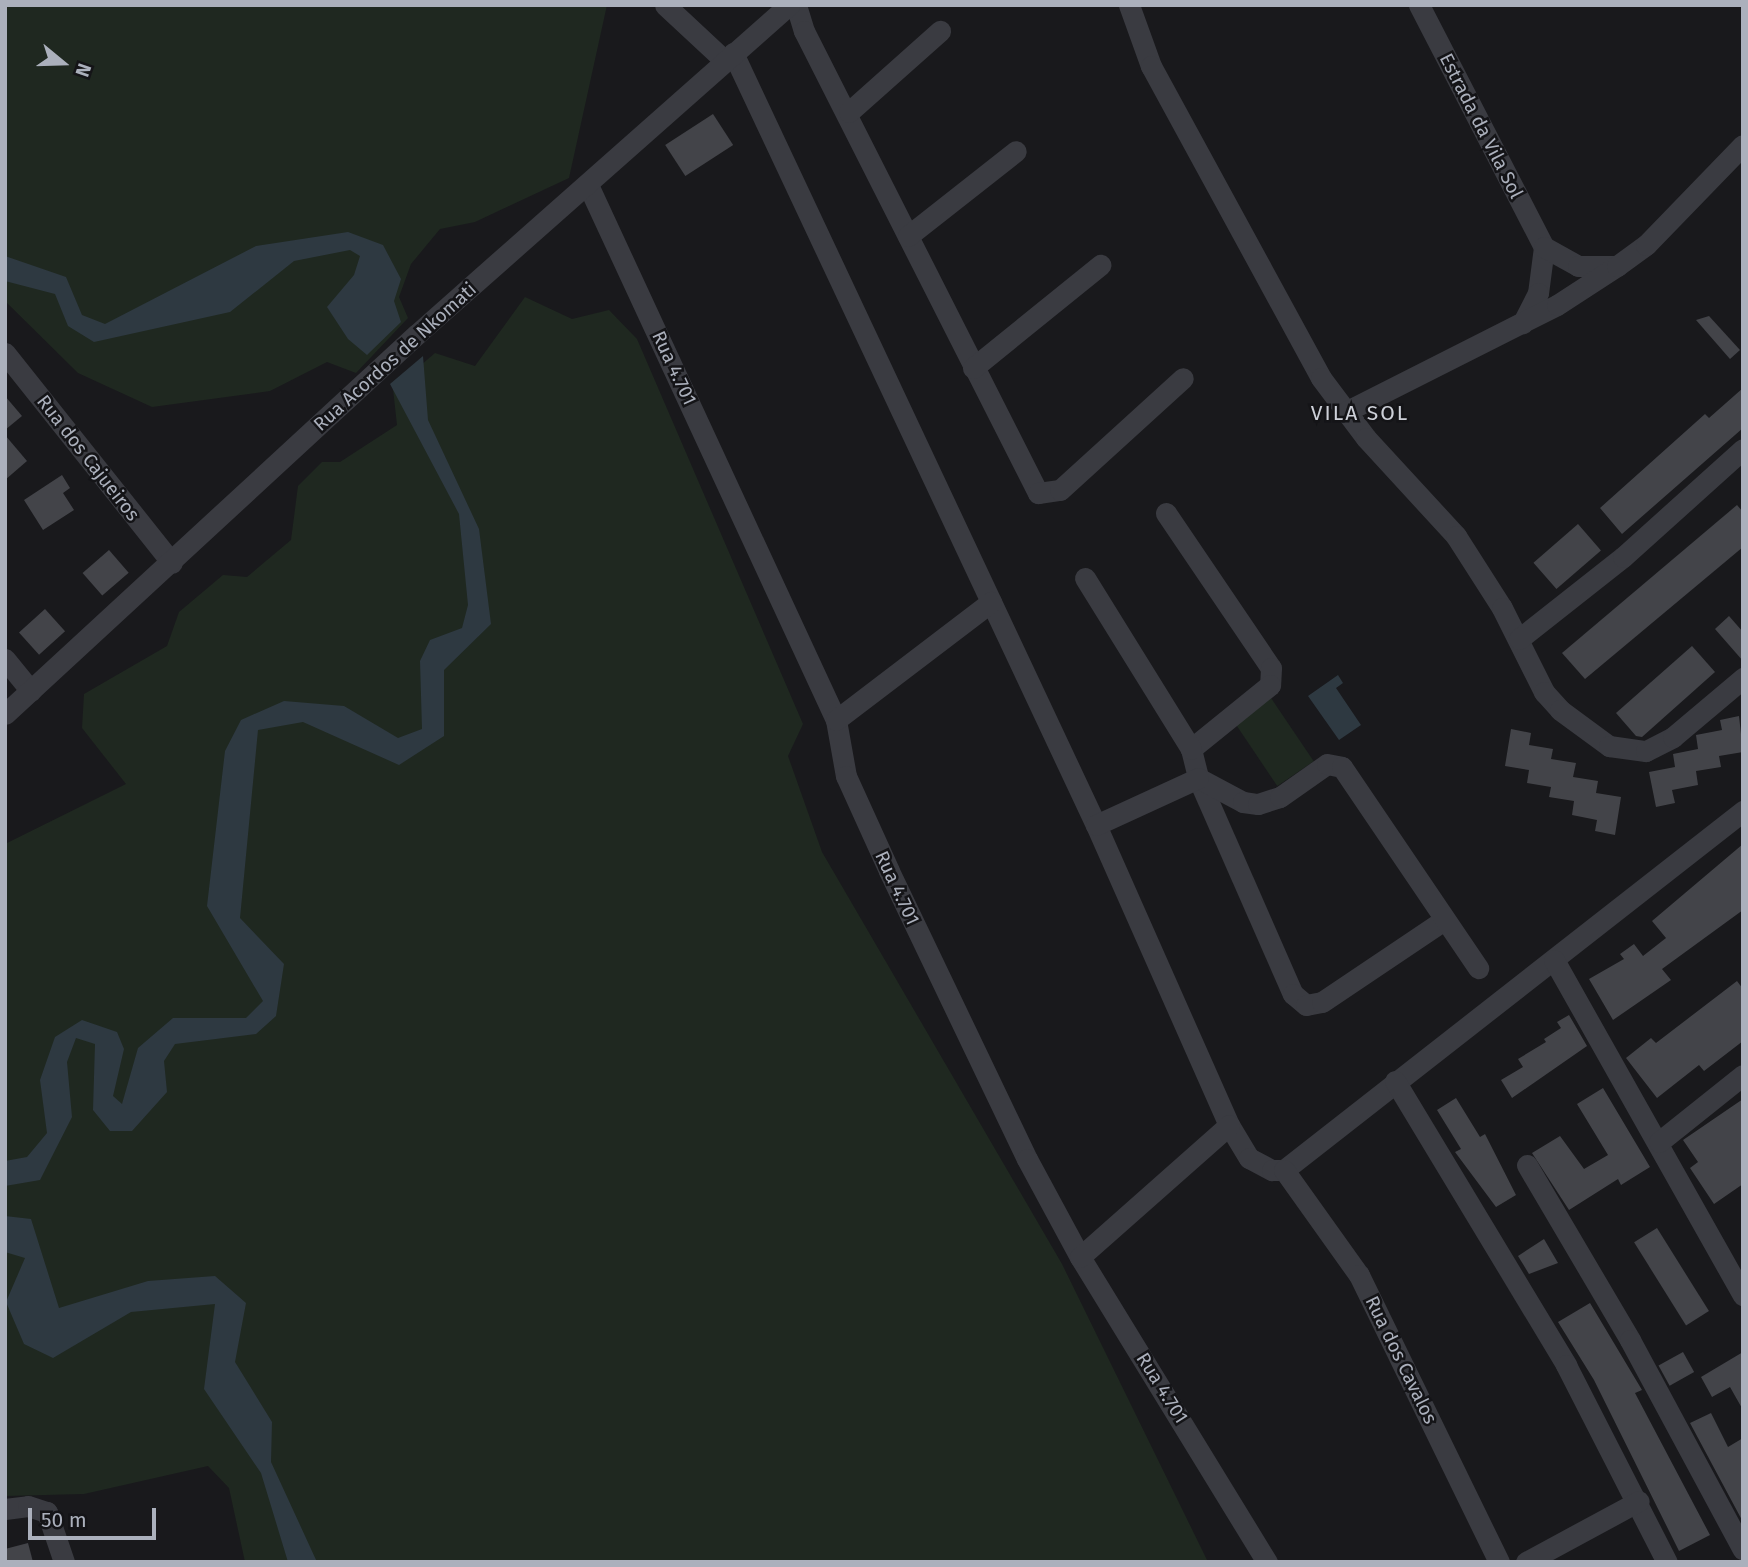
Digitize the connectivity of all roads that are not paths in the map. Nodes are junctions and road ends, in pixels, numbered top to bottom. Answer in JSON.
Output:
{"nodes":[{"id":1,"x":665,"y":5,"type":"edge"},
{"id":2,"x":789,"y":5,"type":"edge"},
{"id":3,"x":796,"y":5,"type":"edge"},
{"id":4,"x":1129,"y":5,"type":"edge"},
{"id":5,"x":1419,"y":5,"type":"edge"},
{"id":6,"x":940,"y":31,"type":"dead end"},
{"id":7,"x":729,"y":57,"type":"junction"},
{"id":8,"x":849,"y":112,"type":"junction"},
{"id":9,"x":1743,"y":145,"type":"edge"},
{"id":10,"x":1016,"y":151,"type":"dead end"},
{"id":11,"x":588,"y":185,"type":"junction"},
{"id":12,"x":908,"y":236,"type":"junction"},
{"id":13,"x":1545,"y":247,"type":"junction"},
{"id":14,"x":1100,"y":265,"type":"dead end"},
{"id":15,"x":1617,"y":266,"type":"junction"},
{"id":16,"x":1523,"y":323,"type":"junction"},
{"id":17,"x":5,"y":353,"type":"edge"},
{"id":18,"x":973,"y":368,"type":"junction"},
{"id":19,"x":1183,"y":379,"type":"dead end"},
{"id":20,"x":1347,"y":411,"type":"junction"},
{"id":21,"x":1743,"y":449,"type":"edge"},
{"id":22,"x":1166,"y":513,"type":"dead end"},
{"id":23,"x":172,"y":563,"type":"junction"},
{"id":24,"x":1085,"y":578,"type":"dead end"},
{"id":25,"x":991,"y":602,"type":"junction"},
{"id":26,"x":1519,"y":639,"type":"junction"},
{"id":27,"x":5,"y":659,"type":"edge"},
{"id":28,"x":1743,"y":678,"type":"edge"},
{"id":29,"x":31,"y":691,"type":"junction"},
{"id":30,"x":5,"y":714,"type":"edge"},
{"id":31,"x":836,"y":720,"type":"junction"},
{"id":32,"x":1191,"y":749,"type":"junction"},
{"id":33,"x":1198,"y":778,"type":"junction"},
{"id":34,"x":1743,"y":811,"type":"edge"},
{"id":35,"x":1096,"y":825,"type":"junction"},
{"id":36,"x":1444,"y":920,"type":"junction"},
{"id":37,"x":1554,"y":960,"type":"junction"},
{"id":38,"x":1478,"y":968,"type":"dead end"},
{"id":39,"x":1743,"y":1075,"type":"edge"},
{"id":40,"x":1395,"y":1081,"type":"junction"},
{"id":41,"x":1229,"y":1125,"type":"junction"},
{"id":42,"x":1659,"y":1142,"type":"junction"},
{"id":43,"x":1527,"y":1165,"type":"dead end"},
{"id":44,"x":1284,"y":1170,"type":"junction"},
{"id":45,"x":1080,"y":1257,"type":"junction"},
{"id":46,"x":1743,"y":1295,"type":"edge"},
{"id":47,"x":1639,"y":1501,"type":"junction"},
{"id":48,"x":5,"y":1509,"type":"edge"},
{"id":49,"x":1743,"y":1549,"type":"edge"},
{"id":50,"x":64,"y":1562,"type":"edge"},
{"id":51,"x":1267,"y":1562,"type":"edge"},
{"id":52,"x":1499,"y":1562,"type":"edge"},
{"id":53,"x":1526,"y":1562,"type":"edge"},
{"id":54,"x":1667,"y":1562,"type":"edge"}],
"edges":[{"from":1,"to":7,"type":"street"},
{"from":2,"to":7,"type":"street","name":"Rua Acordos de Nkomati"},
{"from":3,"to":8,"type":"street"},
{"from":4,"to":20,"type":"street"},
{"from":5,"to":13,"type":"street","name":"Estrada da Vila Sol"},
{"from":6,"to":8,"type":"street"},
{"from":7,"to":11,"type":"street","name":"Rua Acordos de Nkomati"},
{"from":7,"to":25,"type":"street"},
{"from":8,"to":12,"type":"street"},
{"from":9,"to":15,"type":"street"},
{"from":10,"to":12,"type":"street"},
{"from":11,"to":23,"type":"street","name":"Rua Acordos de Nkomati"},
{"from":11,"to":31,"type":"street","name":"Rua 4.701"},
{"from":12,"to":18,"type":"street"},
{"from":13,"to":15,"type":"street"},
{"from":13,"to":16,"type":"street"},
{"from":14,"to":18,"type":"street"},
{"from":15,"to":16,"type":"street"},
{"from":16,"to":20,"type":"street"},
{"from":17,"to":23,"type":"street","name":"Rua dos Cajueiros"},
{"from":18,"to":19,"type":"street"},
{"from":20,"to":26,"type":"street"},
{"from":21,"to":26,"type":"street"},
{"from":22,"to":32,"type":"street"},
{"from":23,"to":29,"type":"street","name":"Rua Acordos de Nkomati"},
{"from":24,"to":32,"type":"street"},
{"from":25,"to":31,"type":"street"},
{"from":25,"to":35,"type":"street"},
{"from":26,"to":28,"type":"street"},
{"from":27,"to":29,"type":"street"},
{"from":29,"to":30,"type":"street","name":"Rua Acordos de Nkomati"},
{"from":31,"to":45,"type":"street","name":"Rua 4.701"},
{"from":32,"to":33,"type":"street"},
{"from":33,"to":35,"type":"street"},
{"from":33,"to":36,"type":"street"},
{"from":33,"to":36,"type":"street"},
{"from":34,"to":37,"type":"street"},
{"from":35,"to":41,"type":"street"},
{"from":36,"to":38,"type":"street"},
{"from":37,"to":40,"type":"street"},
{"from":37,"to":42,"type":"street"},
{"from":39,"to":42,"type":"street"},
{"from":40,"to":44,"type":"street"},
{"from":40,"to":47,"type":"street"},
{"from":41,"to":44,"type":"street"},
{"from":41,"to":45,"type":"street"},
{"from":42,"to":46,"type":"street"},
{"from":43,"to":49,"type":"street"},
{"from":44,"to":52,"type":"street","name":"Rua dos Cavalos"},
{"from":45,"to":51,"type":"street","name":"Rua 4.701"},
{"from":47,"to":53,"type":"street"},
{"from":47,"to":54,"type":"street"},
{"from":48,"to":50,"type":"street"}]}
